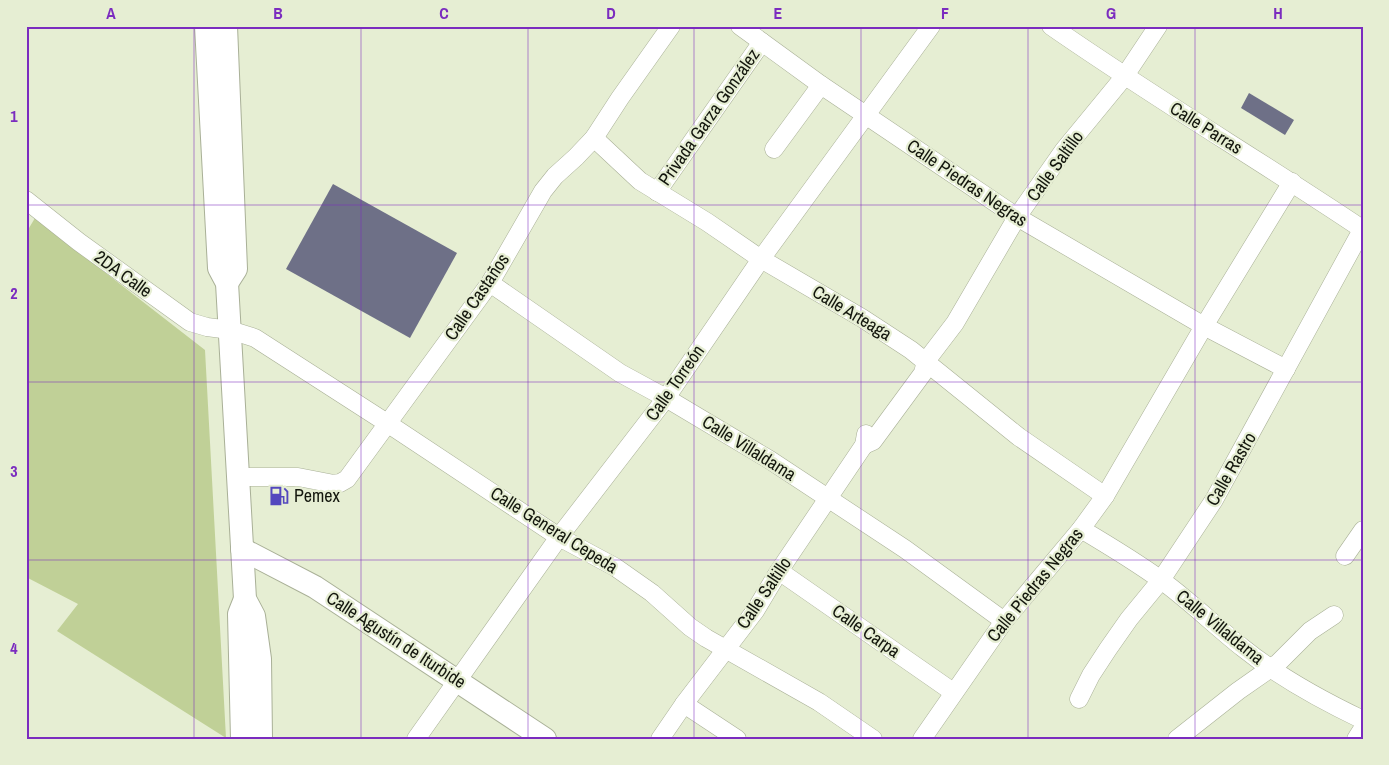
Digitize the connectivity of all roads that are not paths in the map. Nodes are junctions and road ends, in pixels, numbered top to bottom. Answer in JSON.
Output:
{"nodes":[{"id":1,"x":206,"y":26,"type":"edge"},
{"id":2,"x":226,"y":26,"type":"edge"},
{"id":3,"x":671,"y":26,"type":"edge"},
{"id":4,"x":740,"y":26,"type":"edge"},
{"id":5,"x":931,"y":26,"type":"edge"},
{"id":6,"x":1051,"y":26,"type":"edge"},
{"id":7,"x":1158,"y":26,"type":"edge"},
{"id":8,"x":762,"y":42,"type":"junction"},
{"id":9,"x":1124,"y":76,"type":"junction"},
{"id":10,"x":821,"y":85,"type":"junction"},
{"id":11,"x":865,"y":114,"type":"junction"},
{"id":12,"x":594,"y":138,"type":"junction"},
{"id":13,"x":774,"y":149,"type":"dead end"},
{"id":14,"x":1292,"y":182,"type":"junction"},
{"id":15,"x":657,"y":192,"type":"junction"},
{"id":16,"x":28,"y":207,"type":"edge"},
{"id":17,"x":1017,"y":217,"type":"junction"},
{"id":18,"x":1363,"y":228,"type":"edge"},
{"id":19,"x":1357,"y":252,"type":"edge"},
{"id":20,"x":761,"y":259,"type":"junction"},
{"id":21,"x":227,"y":283,"type":"junction"},
{"id":22,"x":490,"y":283,"type":"junction"},
{"id":23,"x":1204,"y":326,"type":"junction"},
{"id":24,"x":230,"y":330,"type":"junction"},
{"id":25,"x":926,"y":360,"type":"junction"},
{"id":26,"x":1286,"y":369,"type":"junction"},
{"id":27,"x":666,"y":398,"type":"junction"},
{"id":28,"x":388,"y":423,"type":"junction"},
{"id":29,"x":238,"y":477,"type":"junction"},
{"id":30,"x":1104,"y":496,"type":"junction"},
{"id":31,"x":827,"y":498,"type":"junction"},
{"id":32,"x":1082,"y":529,"type":"junction"},
{"id":33,"x":1363,"y":530,"type":"edge"},
{"id":34,"x":560,"y":537,"type":"junction"},
{"id":35,"x":242,"y":549,"type":"junction"},
{"id":36,"x":1345,"y":556,"type":"dead end"},
{"id":37,"x":779,"y":571,"type":"junction"},
{"id":38,"x":1161,"y":580,"type":"junction"},
{"id":39,"x":245,"y":599,"type":"junction"},
{"id":40,"x":1334,"y":615,"type":"dead end"},
{"id":41,"x":1004,"y":620,"type":"junction"},
{"id":42,"x":726,"y":648,"type":"junction"},
{"id":43,"x":1271,"y":667,"type":"junction"},
{"id":44,"x":457,"y":681,"type":"junction"},
{"id":45,"x":953,"y":692,"type":"junction"},
{"id":46,"x":1079,"y":699,"type":"dead end"},
{"id":47,"x":684,"y":704,"type":"junction"},
{"id":48,"x":1363,"y":720,"type":"edge"},
{"id":49,"x":1363,"y":728,"type":"edge"},
{"id":50,"x":242,"y":739,"type":"edge"},
{"id":51,"x":262,"y":739,"type":"edge"},
{"id":52,"x":416,"y":739,"type":"edge"},
{"id":53,"x":545,"y":739,"type":"edge"},
{"id":54,"x":660,"y":739,"type":"edge"},
{"id":55,"x":737,"y":739,"type":"edge"},
{"id":56,"x":873,"y":739,"type":"edge"},
{"id":57,"x":922,"y":739,"type":"edge"},
{"id":58,"x":1177,"y":739,"type":"edge"},
{"id":59,"x":1356,"y":739,"type":"edge"}],
"edges":[{"from":1,"to":21,"type":"main road"},
{"from":2,"to":21,"type":"main road"},
{"from":3,"to":12,"type":"street","name":"Calle Castaños"},
{"from":4,"to":8,"type":"street","name":"Calle Piedras Negras"},
{"from":5,"to":11,"type":"street","name":"Calle Torreón"},
{"from":6,"to":9,"type":"street","name":"Calle Parras"},
{"from":7,"to":9,"type":"street","name":"Calle Saltillo"},
{"from":8,"to":10,"type":"street","name":"Calle Piedras Negras"},
{"from":8,"to":15,"type":"street","name":"Privada Garza González"},
{"from":9,"to":14,"type":"street","name":"Calle Parras"},
{"from":9,"to":17,"type":"street","name":"Calle Saltillo"},
{"from":10,"to":11,"type":"street","name":"Calle Piedras Negras"},
{"from":10,"to":13,"type":"street"},
{"from":11,"to":17,"type":"street","name":"Calle Piedras Negras"},
{"from":11,"to":20,"type":"street","name":"Calle Torreón"},
{"from":12,"to":15,"type":"street","name":"Calle Arteaga"},
{"from":12,"to":22,"type":"street","name":"Calle Castaños"},
{"from":14,"to":18,"type":"street","name":"Calle Parras"},
{"from":14,"to":23,"type":"street","name":"Calle Piedras Negras"},
{"from":15,"to":20,"type":"street","name":"Calle Arteaga"},
{"from":16,"to":24,"type":"street","name":"2DA Calle"},
{"from":17,"to":23,"type":"street","name":"Calle Piedras Negras"},
{"from":17,"to":25,"type":"street","name":"Calle Saltillo"},
{"from":18,"to":19,"type":"street","name":"Calle Rastro"},
{"from":19,"to":26,"type":"street","name":"Calle Rastro"},
{"from":20,"to":25,"type":"street","name":"Calle Arteaga"},
{"from":20,"to":27,"type":"street","name":"Calle Torreón"},
{"from":21,"to":24,"type":"main road"},
{"from":22,"to":27,"type":"street","name":"Calle Villaldama"},
{"from":22,"to":28,"type":"street","name":"Calle Castaños"},
{"from":23,"to":26,"type":"street","name":"Calle Piedras Negras"},
{"from":23,"to":30,"type":"street","name":"Calle Piedras Negras"},
{"from":24,"to":28,"type":"street","name":"Calle General Cepeda"},
{"from":24,"to":29,"type":"main road"},
{"from":25,"to":30,"type":"street","name":"Calle Arteaga"},
{"from":25,"to":31,"type":"street","name":"Calle Saltillo"},
{"from":26,"to":38,"type":"street","name":"Calle Rastro"},
{"from":27,"to":31,"type":"street","name":"Calle Villaldama"},
{"from":27,"to":34,"type":"street","name":"Calle Torreón"},
{"from":28,"to":29,"type":"street","name":"Calle Castaños"},
{"from":28,"to":34,"type":"street","name":"Calle General Cepeda"},
{"from":29,"to":35,"type":"main road"},
{"from":30,"to":32,"type":"street","name":"Calle Piedras Negras"},
{"from":31,"to":37,"type":"street","name":"Calle Saltillo"},
{"from":31,"to":41,"type":"street","name":"Calle Villaldama"},
{"from":32,"to":38,"type":"street","name":"Calle Villaldama"},
{"from":32,"to":41,"type":"street","name":"Calle Piedras Negras"},
{"from":33,"to":36,"type":"street"},
{"from":34,"to":42,"type":"street","name":"Calle General Cepeda"},
{"from":34,"to":44,"type":"street","name":"Calle Torreón"},
{"from":35,"to":39,"type":"main road"},
{"from":35,"to":44,"type":"main road","name":"Calle Agustín de Iturbide"},
{"from":37,"to":42,"type":"street","name":"Calle Saltillo"},
{"from":37,"to":45,"type":"street","name":"Calle Carpa"},
{"from":38,"to":43,"type":"street","name":"Calle Villaldama"},
{"from":38,"to":46,"type":"street","name":"Calle Rastro"},
{"from":39,"to":50,"type":"main road"},
{"from":39,"to":51,"type":"main road"},
{"from":40,"to":43,"type":"street"},
{"from":41,"to":45,"type":"street","name":"Calle Piedras Negras"},
{"from":42,"to":47,"type":"street","name":"Calle Saltillo"},
{"from":42,"to":56,"type":"street","name":"Calle General Cepeda"},
{"from":43,"to":48,"type":"street","name":"Calle Villaldama"},
{"from":43,"to":58,"type":"street"},
{"from":44,"to":52,"type":"street","name":"Calle Torreón"},
{"from":44,"to":53,"type":"main road","name":"Calle Agustín de Iturbide"},
{"from":45,"to":57,"type":"street","name":"Calle Piedras Negras"},
{"from":47,"to":54,"type":"street","name":"Calle Saltillo"},
{"from":47,"to":55,"type":"street"},
{"from":49,"to":59,"type":"street"}]}
